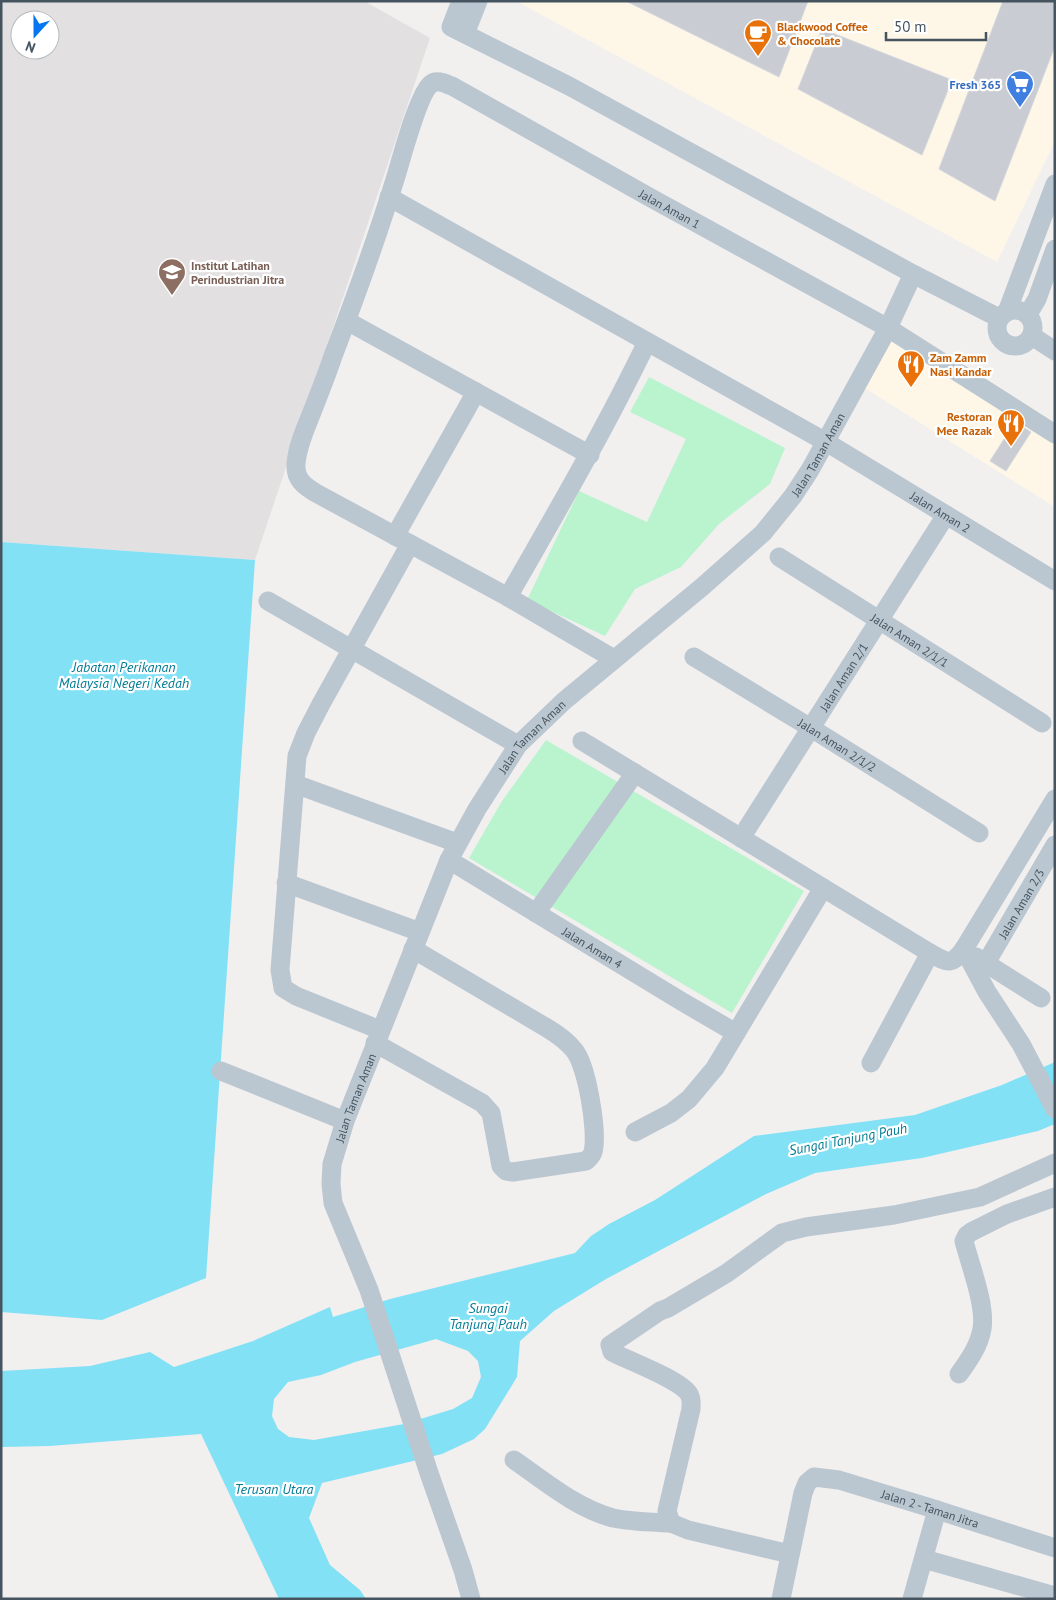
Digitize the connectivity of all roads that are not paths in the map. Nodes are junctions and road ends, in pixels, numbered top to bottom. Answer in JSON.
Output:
{"nodes":[{"id":1,"x":461,"y":1,"type":"edge"},
{"id":2,"x":478,"y":1,"type":"edge"},
{"id":3,"x":458,"y":30,"type":"junction"},
{"id":4,"x":1055,"y":184,"type":"edge"},
{"id":5,"x":389,"y":197,"type":"junction"},
{"id":6,"x":1055,"y":249,"type":"edge"},
{"id":7,"x":914,"y":274,"type":"junction"},
{"id":8,"x":1028,"y":314,"type":"junction"},
{"id":9,"x":1003,"y":315,"type":"junction"},
{"id":10,"x":347,"y":321,"type":"junction"},
{"id":11,"x":888,"y":328,"type":"junction"},
{"id":12,"x":1032,"y":336,"type":"junction"},
{"id":13,"x":647,"y":342,"type":"junction"},
{"id":14,"x":1055,"y":351,"type":"edge"},
{"id":15,"x":476,"y":392,"type":"junction"},
{"id":16,"x":1055,"y":434,"type":"edge"},
{"id":17,"x":826,"y":442,"type":"junction"},
{"id":18,"x":590,"y":455,"type":"junction"},
{"id":19,"x":946,"y":515,"type":"junction"},
{"id":20,"x":403,"y":540,"type":"junction"},
{"id":21,"x":779,"y":557,"type":"dead end"},
{"id":22,"x":1055,"y":581,"type":"edge"},
{"id":23,"x":508,"y":597,"type":"junction"},
{"id":24,"x":268,"y":601,"type":"dead end"},
{"id":25,"x":879,"y":620,"type":"junction"},
{"id":26,"x":351,"y":649,"type":"junction"},
{"id":27,"x":694,"y":657,"type":"dead end"},
{"id":28,"x":614,"y":659,"type":"junction"},
{"id":29,"x":1042,"y":723,"type":"dead end"},
{"id":30,"x":811,"y":728,"type":"junction"},
{"id":31,"x":582,"y":741,"type":"dead end"},
{"id":32,"x":518,"y":745,"type":"junction"},
{"id":33,"x":634,"y":773,"type":"junction"},
{"id":34,"x":295,"y":784,"type":"junction"},
{"id":35,"x":1055,"y":799,"type":"edge"},
{"id":36,"x":1038,"y":826,"type":"junction"},
{"id":37,"x":979,"y":833,"type":"dead end"},
{"id":38,"x":1055,"y":836,"type":"edge"},
{"id":39,"x":741,"y":838,"type":"junction"},
{"id":40,"x":457,"y":843,"type":"junction"},
{"id":41,"x":1055,"y":845,"type":"edge"},
{"id":42,"x":449,"y":860,"type":"junction"},
{"id":43,"x":286,"y":883,"type":"junction"},
{"id":44,"x":823,"y":888,"type":"junction"},
{"id":45,"x":536,"y":913,"type":"junction"},
{"id":46,"x":420,"y":932,"type":"junction"},
{"id":47,"x":413,"y":949,"type":"junction"},
{"id":48,"x":964,"y":949,"type":"junction"},
{"id":49,"x":930,"y":954,"type":"junction"},
{"id":50,"x":986,"y":963,"type":"junction"},
{"id":51,"x":1041,"y":998,"type":"dead end"},
{"id":52,"x":736,"y":1033,"type":"junction"},
{"id":53,"x":378,"y":1036,"type":"junction"},
{"id":54,"x":871,"y":1063,"type":"dead end"},
{"id":55,"x":221,"y":1072,"type":"dead end"},
{"id":56,"x":1055,"y":1109,"type":"edge"},
{"id":57,"x":345,"y":1121,"type":"junction"},
{"id":58,"x":635,"y":1132,"type":"dead end"},
{"id":59,"x":1055,"y":1163,"type":"edge"},
{"id":60,"x":1055,"y":1197,"type":"edge"},
{"id":61,"x":959,"y":1374,"type":"dead end"},
{"id":62,"x":514,"y":1460,"type":"dead end"},
{"id":63,"x":937,"y":1510,"type":"junction"},
{"id":64,"x":671,"y":1524,"type":"junction"},
{"id":65,"x":1055,"y":1548,"type":"edge"},
{"id":66,"x":790,"y":1554,"type":"junction"},
{"id":67,"x":924,"y":1559,"type":"junction"},
{"id":68,"x":1055,"y":1596,"type":"edge"},
{"id":69,"x":471,"y":1599,"type":"edge"},
{"id":70,"x":780,"y":1599,"type":"edge"},
{"id":71,"x":912,"y":1599,"type":"edge"}],
"edges":[{"from":1,"to":3,"type":"street"},
{"from":2,"to":3,"type":"street"},
{"from":3,"to":7,"type":"street"},
{"from":4,"to":9,"type":"street"},
{"from":5,"to":10,"type":"street"},
{"from":5,"to":11,"type":"street","name":"Jalan Aman 1"},
{"from":5,"to":13,"type":"street","name":"Jalan Aman 2"},
{"from":6,"to":8,"type":"street"},
{"from":7,"to":9,"type":"street"},
{"from":7,"to":11,"type":"street","name":"Jalan Taman Aman"},
{"from":8,"to":9,"type":"street"},
{"from":8,"to":12,"type":"street"},
{"from":9,"to":12,"type":"street"},
{"from":10,"to":15,"type":"street"},
{"from":10,"to":20,"type":"street"},
{"from":11,"to":16,"type":"street","name":"Jalan Aman 1"},
{"from":11,"to":17,"type":"street","name":"Jalan Taman Aman"},
{"from":12,"to":14,"type":"street"},
{"from":13,"to":17,"type":"street","name":"Jalan Aman 2"},
{"from":13,"to":18,"type":"street"},
{"from":15,"to":18,"type":"street"},
{"from":15,"to":20,"type":"street"},
{"from":17,"to":19,"type":"street","name":"Jalan Aman 2"},
{"from":17,"to":28,"type":"street","name":"Jalan Taman Aman"},
{"from":18,"to":23,"type":"street"},
{"from":19,"to":22,"type":"street","name":"Jalan Aman 2"},
{"from":19,"to":25,"type":"street","name":"Jalan Aman 2/1"},
{"from":20,"to":23,"type":"street"},
{"from":20,"to":26,"type":"street"},
{"from":21,"to":25,"type":"street","name":"Jalan Aman 2/1/1"},
{"from":23,"to":28,"type":"street"},
{"from":24,"to":26,"type":"street"},
{"from":25,"to":29,"type":"street","name":"Jalan Aman 2/1/1"},
{"from":25,"to":30,"type":"street","name":"Jalan Aman 2/1"},
{"from":26,"to":32,"type":"street"},
{"from":26,"to":34,"type":"street"},
{"from":27,"to":30,"type":"street","name":"Jalan Aman 2/1/2"},
{"from":28,"to":32,"type":"street","name":"Jalan Taman Aman"},
{"from":30,"to":37,"type":"street","name":"Jalan Aman 2/1/2"},
{"from":30,"to":39,"type":"street","name":"Jalan Aman 2/1"},
{"from":31,"to":33,"type":"street"},
{"from":32,"to":40,"type":"street","name":"Jalan Taman Aman"},
{"from":33,"to":39,"type":"street"},
{"from":33,"to":45,"type":"street"},
{"from":34,"to":40,"type":"street"},
{"from":34,"to":43,"type":"street"},
{"from":35,"to":36,"type":"street"},
{"from":36,"to":38,"type":"street"},
{"from":36,"to":48,"type":"street"},
{"from":39,"to":44,"type":"street"},
{"from":40,"to":42,"type":"street","name":"Jalan Taman Aman"},
{"from":41,"to":50,"type":"street","name":"Jalan Aman 2/3"},
{"from":42,"to":45,"type":"street","name":"Jalan Aman 4"},
{"from":42,"to":46,"type":"street","name":"Jalan Taman Aman"},
{"from":43,"to":46,"type":"street"},
{"from":43,"to":53,"type":"street"},
{"from":44,"to":49,"type":"street"},
{"from":44,"to":52,"type":"street"},
{"from":45,"to":52,"type":"street","name":"Jalan Aman 4"},
{"from":46,"to":47,"type":"street","name":"Jalan Taman Aman"},
{"from":47,"to":53,"type":"street","name":"Jalan Taman Aman"},
{"from":47,"to":53,"type":"street"},
{"from":48,"to":49,"type":"street"},
{"from":48,"to":50,"type":"street"},
{"from":48,"to":56,"type":"street"},
{"from":49,"to":54,"type":"street"},
{"from":50,"to":51,"type":"street"},
{"from":52,"to":58,"type":"street"},
{"from":53,"to":57,"type":"street","name":"Jalan Taman Aman"},
{"from":55,"to":57,"type":"street"},
{"from":57,"to":69,"type":"street","name":"Jalan Taman Aman"},
{"from":59,"to":64,"type":"street"},
{"from":60,"to":61,"type":"street"},
{"from":62,"to":64,"type":"street"},
{"from":63,"to":65,"type":"street","name":"Jalan 2 - Taman Jitra"},
{"from":63,"to":66,"type":"street","name":"Jalan 2 - Taman Jitra"},
{"from":63,"to":67,"type":"street"},
{"from":64,"to":66,"type":"street"},
{"from":66,"to":70,"type":"street"},
{"from":67,"to":68,"type":"street"},
{"from":67,"to":71,"type":"street"}]}
